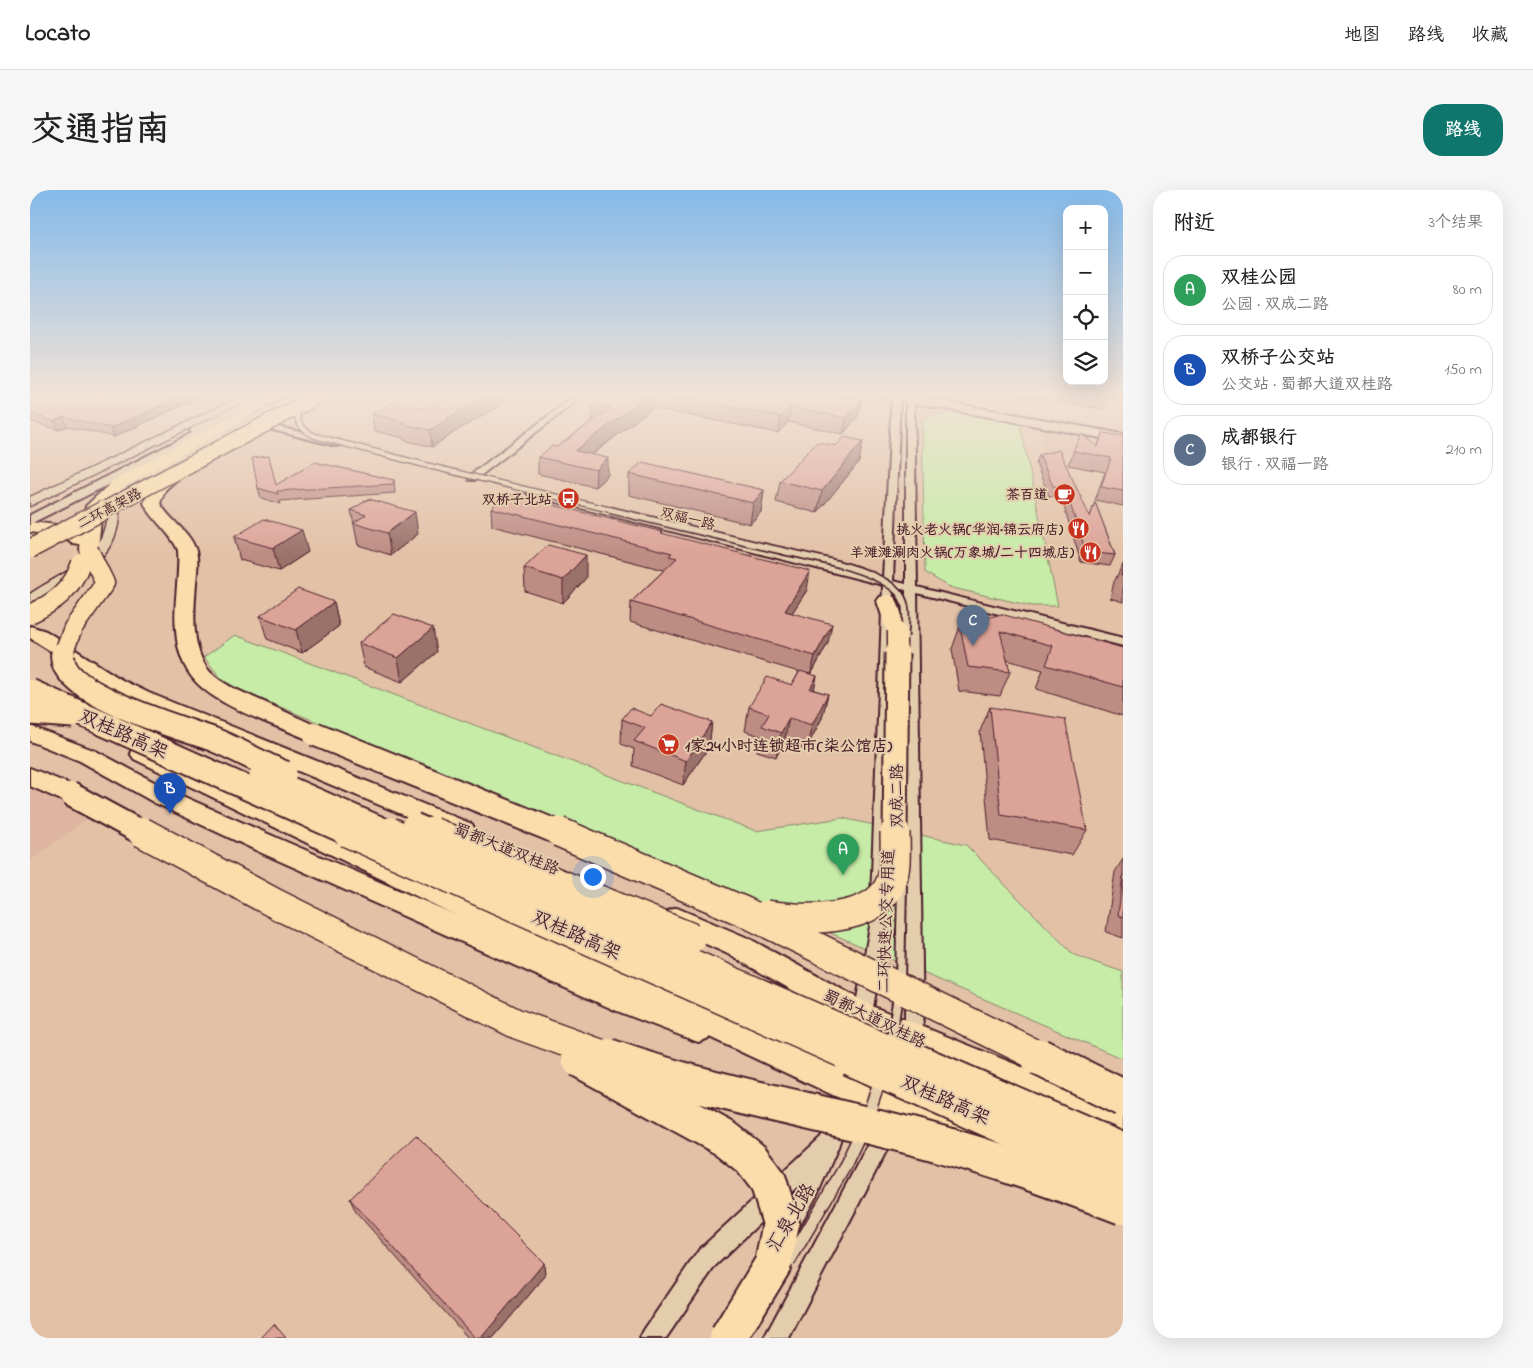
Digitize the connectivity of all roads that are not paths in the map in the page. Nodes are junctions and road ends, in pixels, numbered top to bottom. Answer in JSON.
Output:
{"nodes":[{"id":1,"x":144,"y":449,"type":"edge"},
{"id":2,"x":159,"y":449,"type":"edge"},
{"id":3,"x":174,"y":449,"type":"edge"},
{"id":4,"x":182,"y":449,"type":"edge"},
{"id":5,"x":194,"y":449,"type":"edge"},
{"id":6,"x":199,"y":449,"type":"edge"},
{"id":7,"x":221,"y":449,"type":"edge"},
{"id":8,"x":355,"y":449,"type":"edge"},
{"id":9,"x":363,"y":449,"type":"edge"},
{"id":10,"x":511,"y":449,"type":"edge"},
{"id":11,"x":891,"y":449,"type":"edge"},
{"id":12,"x":913,"y":449,"type":"edge"},
{"id":13,"x":180,"y":470,"type":"junction"},
{"id":14,"x":472,"y":478,"type":"junction"},
{"id":15,"x":30,"y":504,"type":"edge"},
{"id":16,"x":30,"y":520,"type":"edge"},
{"id":17,"x":30,"y":527,"type":"edge"},
{"id":18,"x":30,"y":534,"type":"edge"},
{"id":19,"x":30,"y":540,"type":"edge"},
{"id":20,"x":30,"y":549,"type":"edge"},
{"id":21,"x":89,"y":550,"type":"junction"},
{"id":22,"x":912,"y":587,"type":"junction"},
{"id":23,"x":887,"y":592,"type":"junction"},
{"id":24,"x":30,"y":600,"type":"edge"},
{"id":25,"x":30,"y":614,"type":"edge"},
{"id":26,"x":30,"y":632,"type":"edge"},
{"id":27,"x":1123,"y":642,"type":"edge"},
{"id":28,"x":30,"y":675,"type":"edge"},
{"id":29,"x":69,"y":676,"type":"junction"},
{"id":30,"x":104,"y":677,"type":"junction"},
{"id":31,"x":30,"y":691,"type":"edge"},
{"id":32,"x":99,"y":711,"type":"junction"},
{"id":33,"x":30,"y":713,"type":"edge"},
{"id":34,"x":30,"y":723,"type":"edge"},
{"id":35,"x":30,"y":733,"type":"edge"},
{"id":36,"x":213,"y":740,"type":"junction"},
{"id":37,"x":30,"y":776,"type":"edge"},
{"id":38,"x":745,"y":912,"type":"junction"},
{"id":39,"x":692,"y":938,"type":"joint"},
{"id":40,"x":864,"y":1016,"type":"junction"},
{"id":41,"x":517,"y":1024,"type":"junction"},
{"id":42,"x":915,"y":1038,"type":"junction"},
{"id":43,"x":847,"y":1085,"type":"junction"},
{"id":44,"x":1123,"y":1098,"type":"edge"},
{"id":45,"x":900,"y":1106,"type":"junction"},
{"id":46,"x":1123,"y":1124,"type":"edge"},
{"id":47,"x":831,"y":1141,"type":"junction"},
{"id":48,"x":1123,"y":1152,"type":"edge"},
{"id":49,"x":1123,"y":1178,"type":"edge"},
{"id":50,"x":1123,"y":1207,"type":"edge"},
{"id":51,"x":786,"y":1267,"type":"dead end"},
{"id":52,"x":652,"y":1338,"type":"edge"},
{"id":53,"x":712,"y":1338,"type":"edge"},
{"id":54,"x":728,"y":1338,"type":"edge"},
{"id":55,"x":776,"y":1338,"type":"edge"}],
"edges":[{"from":1,"to":15,"type":"street"},
{"from":2,"to":15,"type":"main road"},
{"from":3,"to":16,"type":"main road"},
{"from":4,"to":21,"type":"highway","bridge":true},
{"from":5,"to":24,"type":"street"},
{"from":6,"to":18,"type":"highway","name":"二环高架路"},
{"from":7,"to":13,"type":"highway","name":"二环高架路","bridge":true},
{"from":8,"to":14,"type":"street","name":"双福一路"},
{"from":9,"to":51,"type":"lane","name":"二环快速公交专用道","bridge":true},
{"from":10,"to":14,"type":"street"},
{"from":11,"to":23,"type":"street","name":"双成二路"},
{"from":12,"to":22,"type":"street","name":"双成二路"},
{"from":13,"to":20,"type":"highway","name":"二环高架路","bridge":true},
{"from":13,"to":38,"type":"highway","bridge":true},
{"from":14,"to":23,"type":"street","name":"双福一路"},
{"from":17,"to":21,"type":"highway","bridge":true},
{"from":19,"to":25,"type":"highway","bridge":true},
{"from":21,"to":29,"type":"highway","bridge":true},
{"from":22,"to":23,"type":"street","name":"双福一路"},
{"from":22,"to":27,"type":"street","name":"双福一路"},
{"from":22,"to":42,"type":"street","name":"双成二路"},
{"from":23,"to":38,"type":"highway","bridge":true},
{"from":23,"to":40,"type":"street","name":"双成二路"},
{"from":26,"to":30,"type":"main road","name":"蜀都大道双桂路"},
{"from":28,"to":32,"type":"highway","name":"双桂路高架"},
{"from":29,"to":32,"type":"highway","bridge":true},
{"from":29,"to":36,"type":"highway","bridge":true},
{"from":30,"to":34,"type":"main road"},
{"from":30,"to":40,"type":"main road","name":"蜀都大道双桂路"},
{"from":31,"to":32,"type":"highway","name":"双桂路高架","bridge":true},
{"from":32,"to":33,"type":"highway","bridge":true},
{"from":32,"to":36,"type":"highway","bridge":true},
{"from":32,"to":43,"type":"highway","bridge":true},
{"from":32,"to":48,"type":"highway","name":"双桂路高架","bridge":true},
{"from":32,"to":49,"type":"highway","name":"双桂路高架","bridge":true},
{"from":35,"to":43,"type":"main road"},
{"from":36,"to":39,"type":"highway","bridge":true},
{"from":37,"to":41,"type":"highway","bridge":true},
{"from":38,"to":44,"type":"highway","bridge":true},
{"from":39,"to":40,"type":"main road"},
{"from":40,"to":42,"type":"main road","name":"蜀都大道双桂路"},
{"from":40,"to":43,"type":"street","name":"双成二路"},
{"from":41,"to":50,"type":"highway","bridge":true},
{"from":41,"to":54,"type":"highway","bridge":true},
{"from":42,"to":45,"type":"street","name":"双成二路"},
{"from":42,"to":46,"type":"main road","name":"蜀都大道双桂路"},
{"from":43,"to":45,"type":"main road"},
{"from":43,"to":47,"type":"street","name":"汇泉北路"},
{"from":45,"to":50,"type":"main road"},
{"from":45,"to":55,"type":"street"},
{"from":47,"to":52,"type":"street"},
{"from":47,"to":53,"type":"street","name":"汇泉北路"}]}
